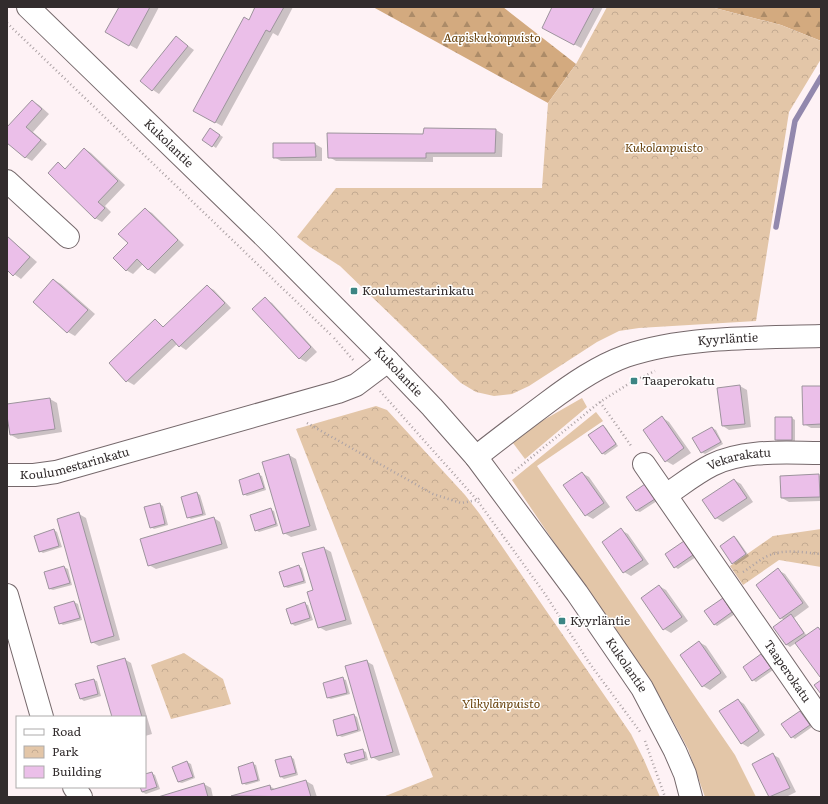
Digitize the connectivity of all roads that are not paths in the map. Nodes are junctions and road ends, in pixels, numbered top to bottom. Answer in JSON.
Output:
{"nodes":[{"id":1,"x":28,"y":7,"type":"edge"},
{"id":2,"x":7,"y":181,"type":"edge"},
{"id":3,"x":68,"y":237,"type":"dead end"},
{"id":4,"x":821,"y":336,"type":"edge"},
{"id":5,"x":388,"y":361,"type":"junction"},
{"id":6,"x":821,"y":453,"type":"edge"},
{"id":7,"x":476,"y":457,"type":"junction"},
{"id":8,"x":644,"y":464,"type":"road end"},
{"id":9,"x":7,"y":475,"type":"edge"},
{"id":10,"x":666,"y":495,"type":"junction"},
{"id":11,"x":7,"y":595,"type":"edge"},
{"id":12,"x":42,"y":716,"type":"edge"},
{"id":13,"x":821,"y":720,"type":"edge"},
{"id":14,"x":75,"y":788,"type":"edge"},
{"id":15,"x":81,"y":797,"type":"edge"},
{"id":16,"x":691,"y":797,"type":"edge"}],
"edges":[{"from":1,"to":5,"type":"street","name":"Kukolantie"},
{"from":2,"to":3,"type":"street"},
{"from":4,"to":7,"type":"street","name":"Kyyrläntie"},
{"from":5,"to":7,"type":"street","name":"Kukolantie"},
{"from":5,"to":9,"type":"street","name":"Koulumestarinkatu"},
{"from":6,"to":10,"type":"street","name":"Vekarakatu"},
{"from":7,"to":16,"type":"street","name":"Kukolantie"},
{"from":8,"to":10,"type":"street","name":"Taaperokatu"},
{"from":10,"to":13,"type":"street","name":"Taaperokatu"},
{"from":11,"to":12,"type":"street"},
{"from":14,"to":15,"type":"street"}]}
